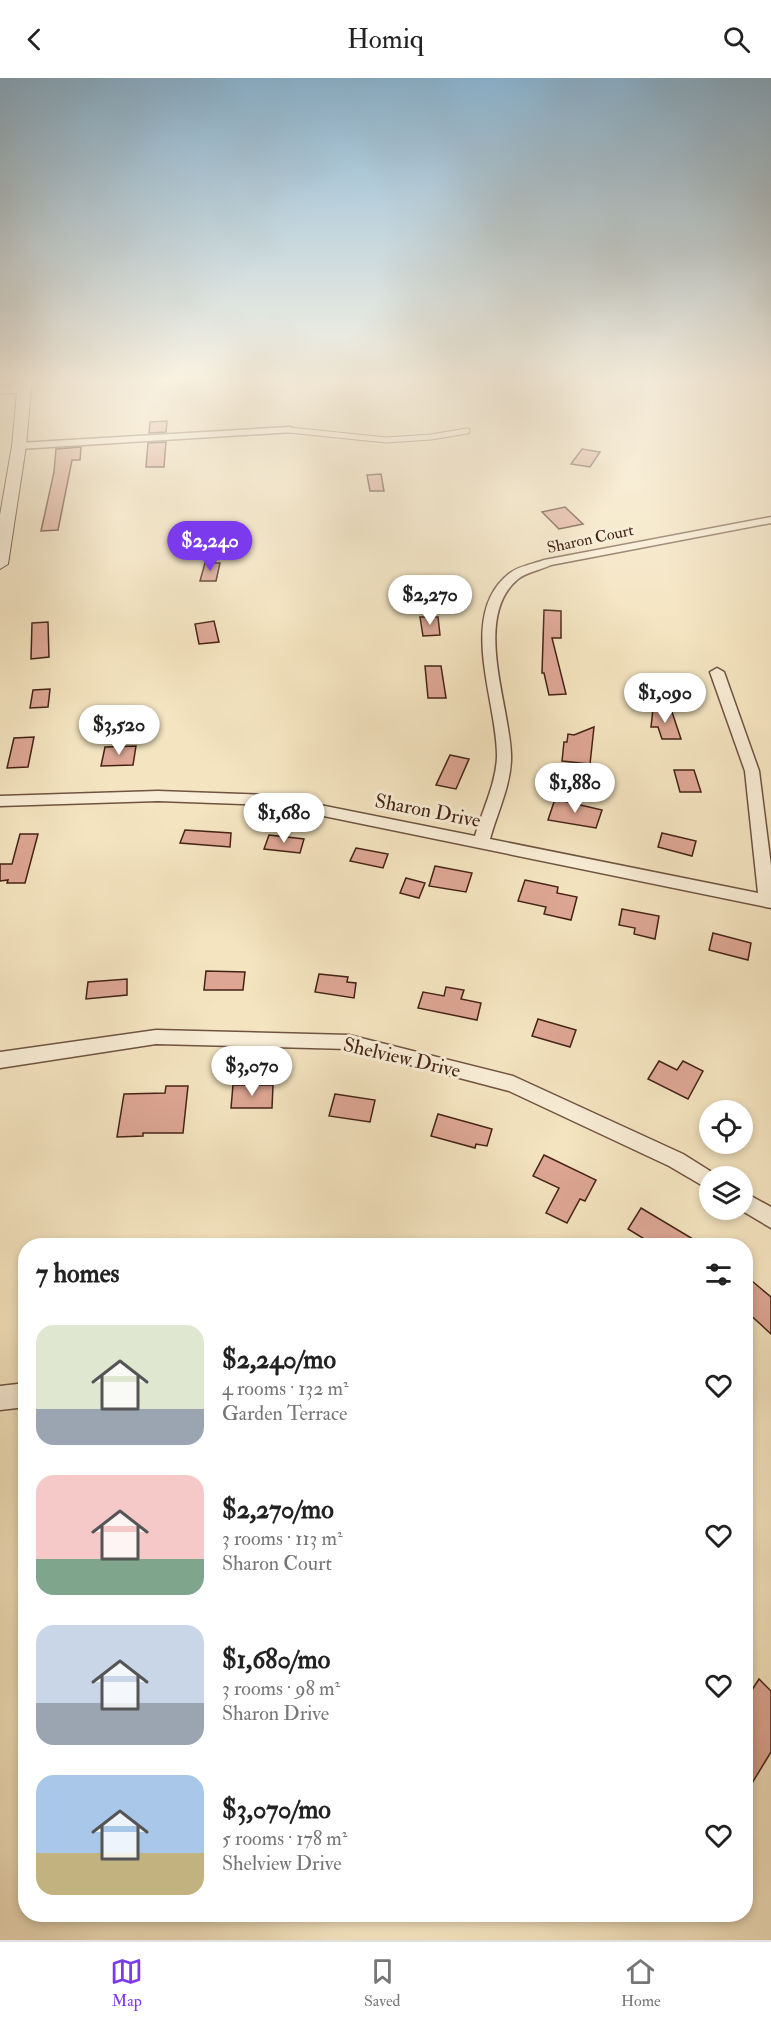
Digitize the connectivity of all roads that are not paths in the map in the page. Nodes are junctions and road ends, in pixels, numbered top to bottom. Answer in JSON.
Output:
{"nodes":[{"id":1,"x":15,"y":465,"type":"edge"},
{"id":2,"x":771,"y":520,"type":"edge"},
{"id":3,"x":0,"y":564,"type":"edge"},
{"id":4,"x":717,"y":672,"type":"dead end"},
{"id":5,"x":0,"y":801,"type":"edge"},
{"id":6,"x":481,"y":842,"type":"junction"},
{"id":7,"x":769,"y":901,"type":"edge"},
{"id":8,"x":0,"y":1060,"type":"edge"},
{"id":9,"x":699,"y":1174,"type":"edge"},
{"id":10,"x":753,"y":1207,"type":"edge"},
{"id":11,"x":771,"y":1218,"type":"edge"},
{"id":12,"x":18,"y":1396,"type":"edge"},
{"id":13,"x":0,"y":1398,"type":"edge"}],
"edges":[{"from":1,"to":3,"type":"street"},
{"from":2,"to":6,"type":"street","name":"Sharon Court"},
{"from":4,"to":7,"type":"street"},
{"from":5,"to":6,"type":"street","name":"Sharon Drive"},
{"from":6,"to":7,"type":"street","name":"Sharon Drive"},
{"from":8,"to":9,"type":"street","name":"Shelview Drive"},
{"from":10,"to":11,"type":"street"},
{"from":12,"to":13,"type":"street"}]}
